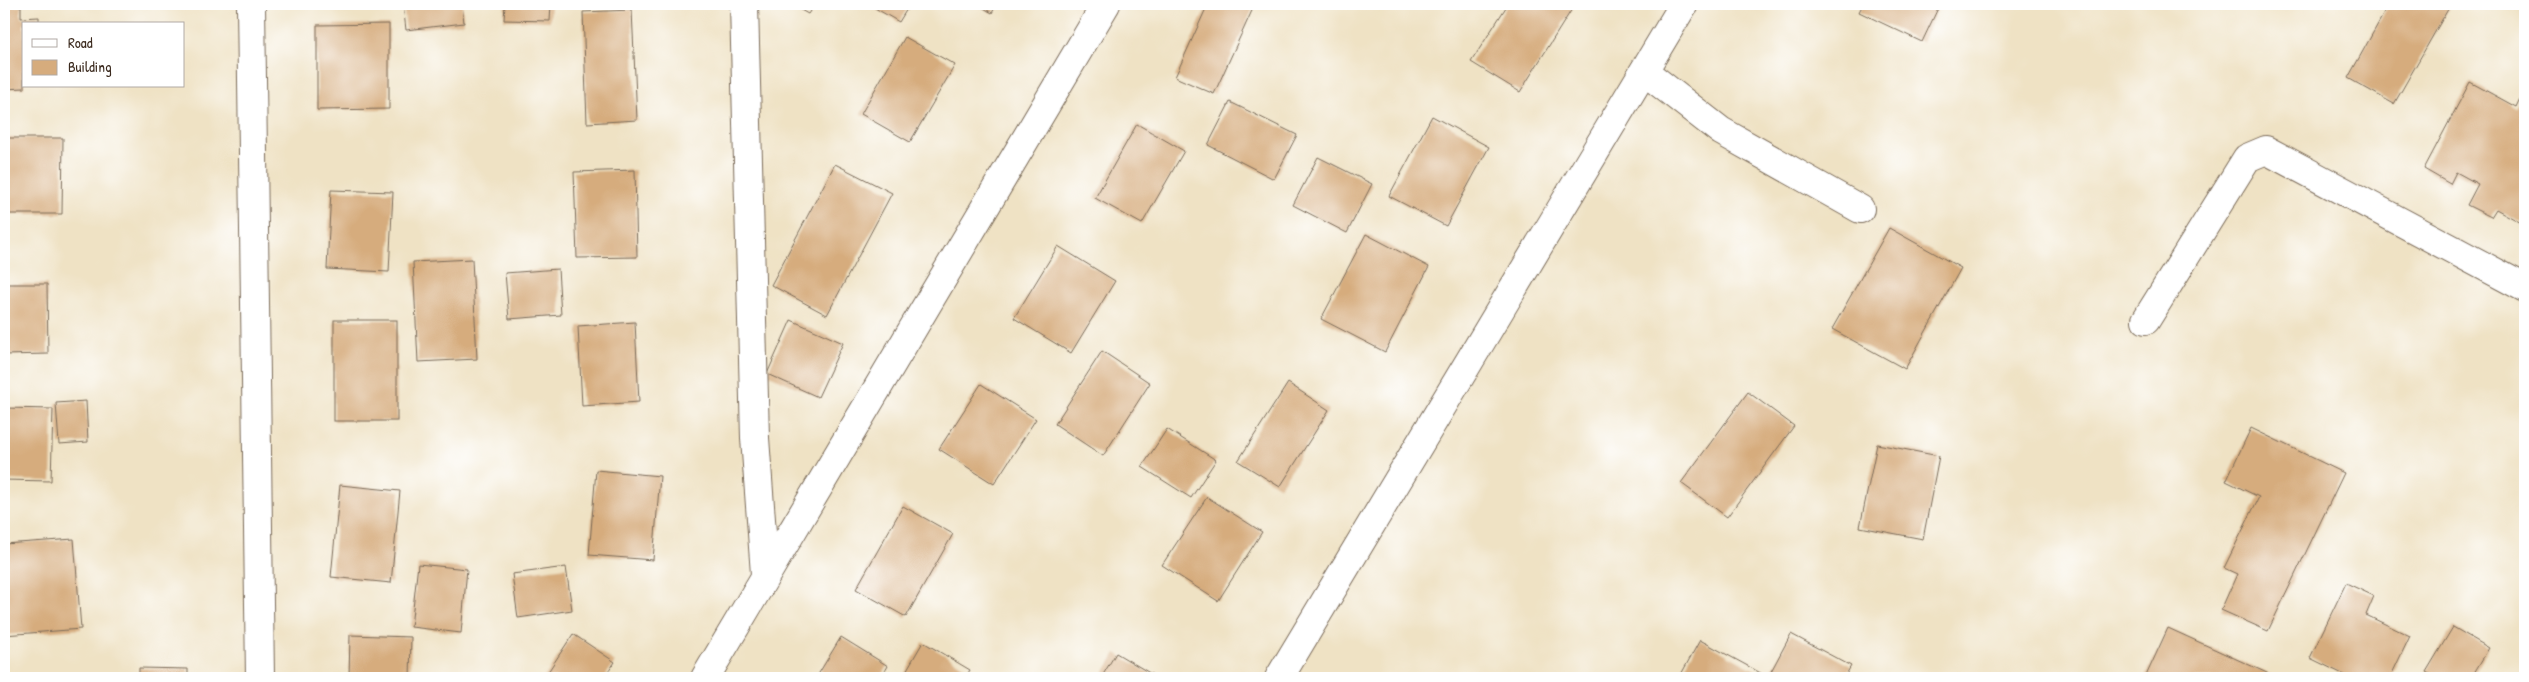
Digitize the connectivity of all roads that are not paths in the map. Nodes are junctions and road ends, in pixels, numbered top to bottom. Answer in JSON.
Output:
{"nodes":[{"id":1,"x":251,"y":4,"type":"edge"},
{"id":2,"x":744,"y":4,"type":"edge"},
{"id":3,"x":1106,"y":4,"type":"edge"},
{"id":4,"x":1684,"y":4,"type":"edge"},
{"id":5,"x":1644,"y":71,"type":"junction"},
{"id":6,"x":1860,"y":209,"type":"dead end"},
{"id":7,"x":2525,"y":288,"type":"edge"},
{"id":8,"x":2146,"y":320,"type":"dead end"},
{"id":9,"x":765,"y":574,"type":"junction"},
{"id":10,"x":260,"y":678,"type":"edge"},
{"id":11,"x":705,"y":678,"type":"edge"},
{"id":12,"x":1279,"y":678,"type":"edge"}],
"edges":[{"from":1,"to":10,"type":"street"},
{"from":2,"to":9,"type":"street"},
{"from":3,"to":9,"type":"street"},
{"from":4,"to":5,"type":"street"},
{"from":5,"to":6,"type":"street"},
{"from":5,"to":12,"type":"street"},
{"from":7,"to":8,"type":"street"},
{"from":9,"to":11,"type":"street"}]}
